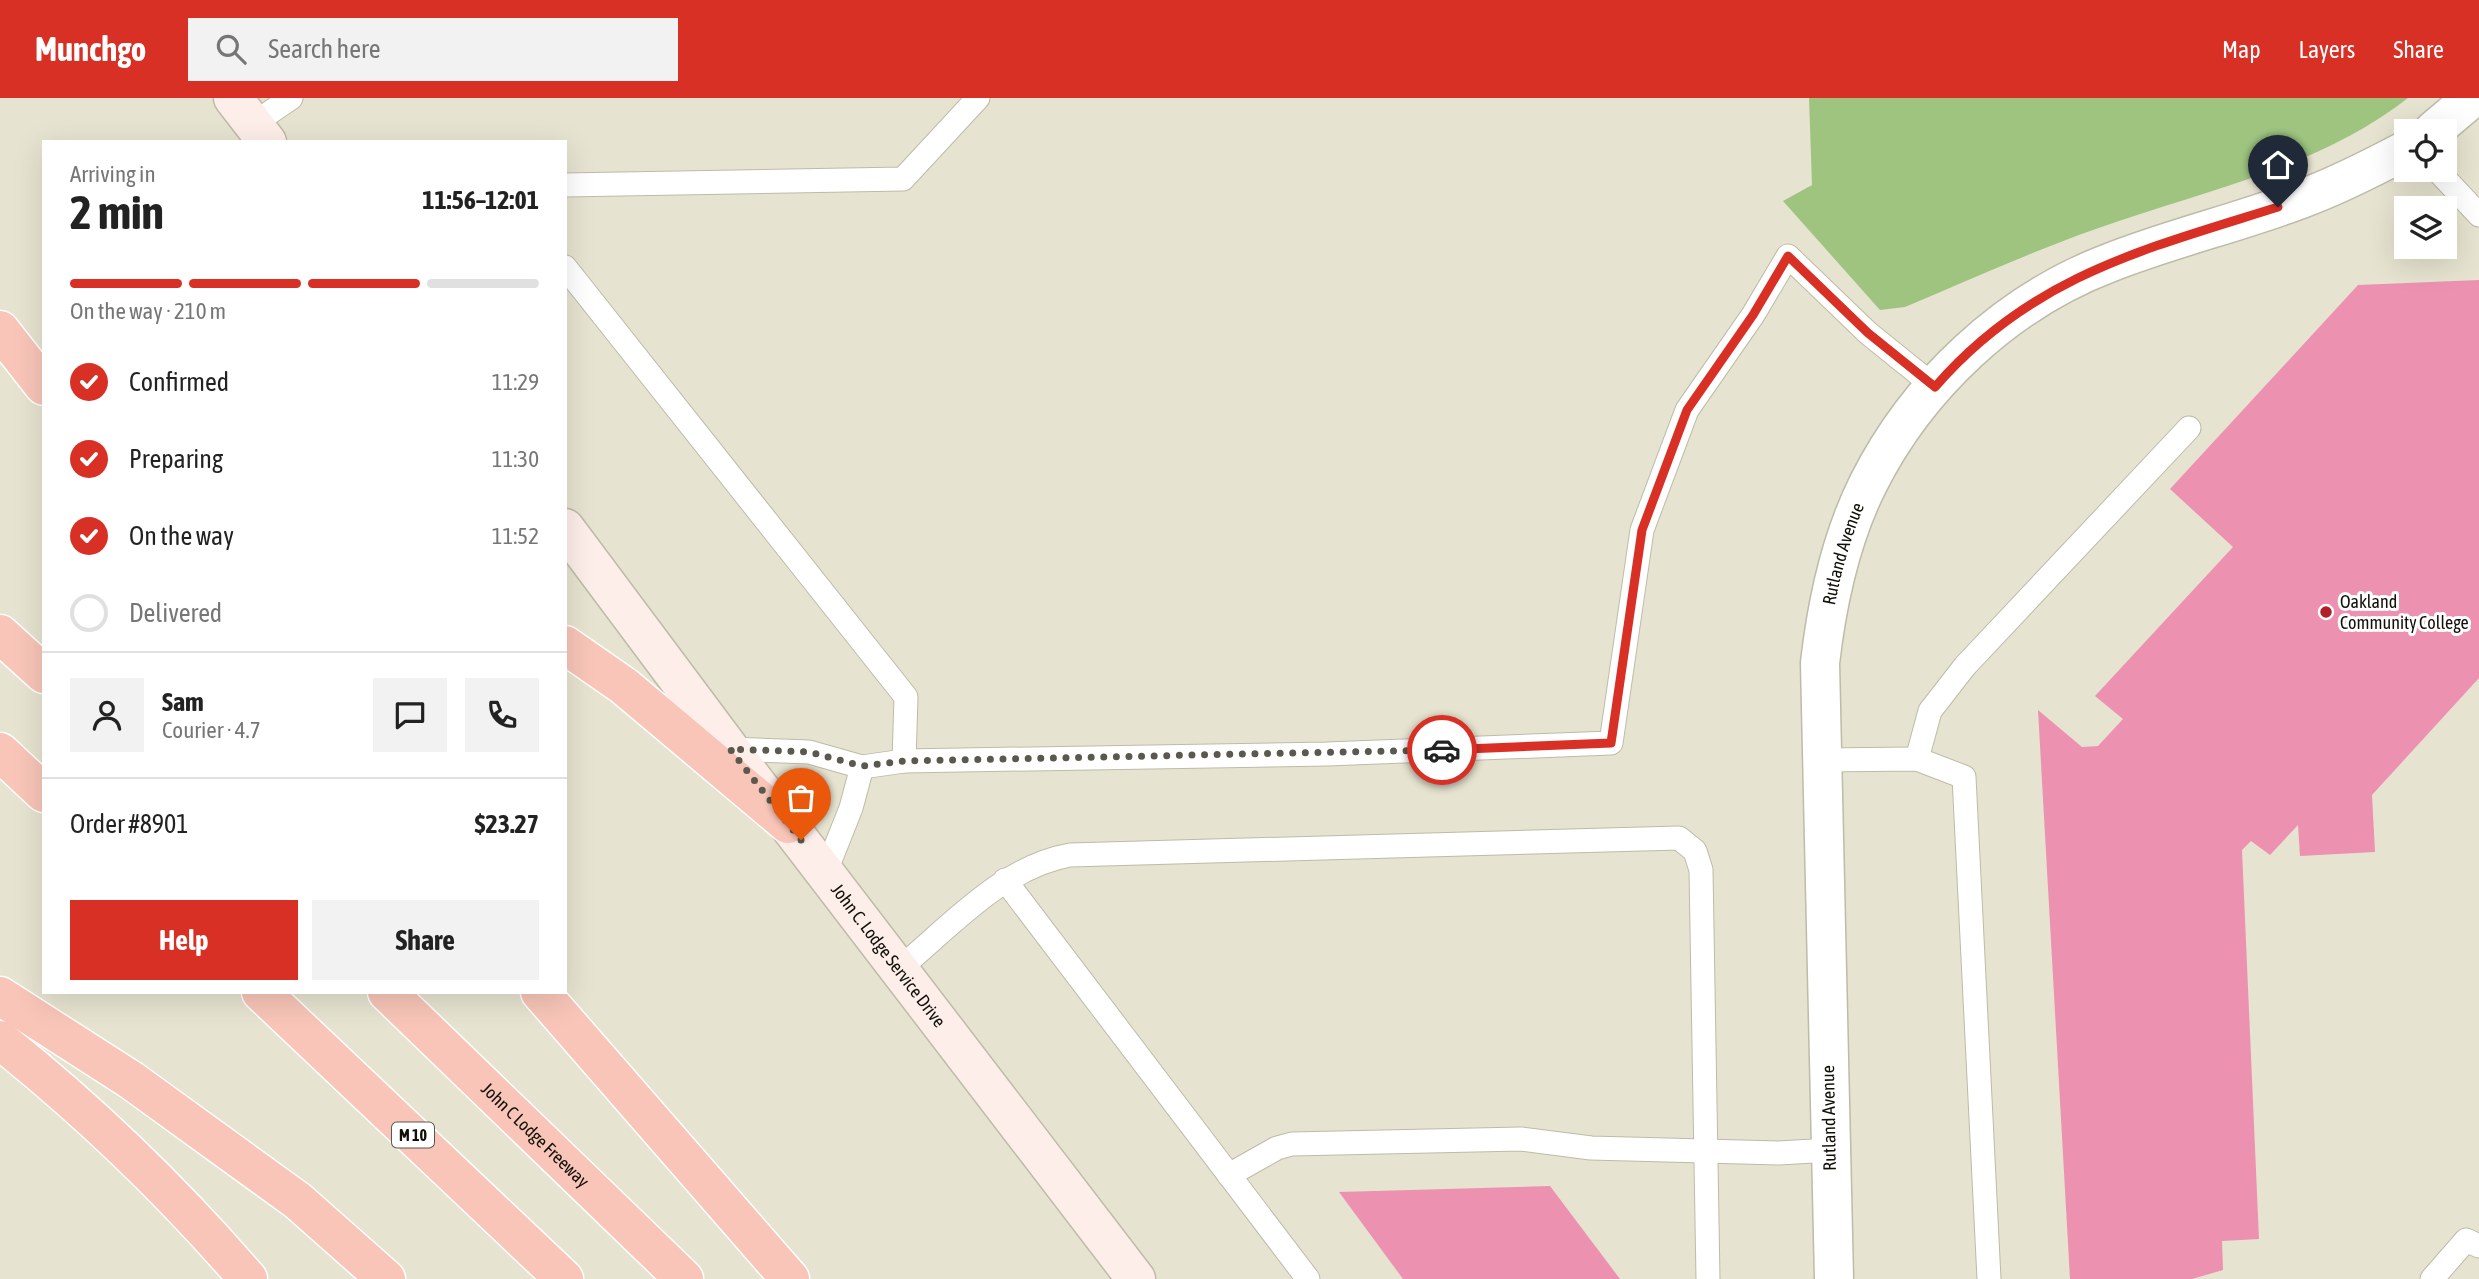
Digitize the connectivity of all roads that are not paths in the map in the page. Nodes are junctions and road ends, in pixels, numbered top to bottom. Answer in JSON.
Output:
{"nodes":[{"id":1,"x":291,"y":98,"type":"edge"},
{"id":2,"x":978,"y":98,"type":"edge"},
{"id":3,"x":2472,"y":98,"type":"edge"},
{"id":4,"x":2447,"y":119,"type":"edge"},
{"id":5,"x":251,"y":121,"type":"edge"},
{"id":6,"x":2394,"y":156,"type":"edge"},
{"id":7,"x":2448,"y":182,"type":"edge"},
{"id":8,"x":567,"y":185,"type":"edge"},
{"id":9,"x":2479,"y":215,"type":"edge"},
{"id":10,"x":567,"y":270,"type":"edge"},
{"id":11,"x":0,"y":330,"type":"edge"},
{"id":12,"x":0,"y":371,"type":"edge"},
{"id":13,"x":42,"y":385,"type":"edge"},
{"id":14,"x":42,"y":387,"type":"edge"},
{"id":15,"x":1935,"y":387,"type":"junction"},
{"id":16,"x":2189,"y":428,"type":"dead end"},
{"id":17,"x":567,"y":531,"type":"edge"},
{"id":18,"x":0,"y":634,"type":"edge"},
{"id":19,"x":567,"y":646,"type":"edge"},
{"id":20,"x":42,"y":672,"type":"edge"},
{"id":21,"x":730,"y":749,"type":"junction"},
{"id":22,"x":0,"y":752,"type":"edge"},
{"id":23,"x":1917,"y":759,"type":"junction"},
{"id":24,"x":904,"y":761,"type":"junction"},
{"id":25,"x":1821,"y":761,"type":"junction"},
{"id":26,"x":862,"y":766,"type":"junction"},
{"id":27,"x":42,"y":791,"type":"edge"},
{"id":28,"x":788,"y":824,"type":"junction"},
{"id":29,"x":826,"y":871,"type":"junction"},
{"id":30,"x":1005,"y":880,"type":"junction"},
{"id":31,"x":899,"y":969,"type":"junction"},
{"id":32,"x":263,"y":994,"type":"edge"},
{"id":33,"x":389,"y":994,"type":"edge"},
{"id":34,"x":542,"y":994,"type":"edge"},
{"id":35,"x":0,"y":996,"type":"edge"},
{"id":36,"x":0,"y":1040,"type":"edge"},
{"id":37,"x":1830,"y":1150,"type":"junction"},
{"id":38,"x":1704,"y":1152,"type":"junction"},
{"id":39,"x":1229,"y":1175,"type":"junction"},
{"id":40,"x":2479,"y":1246,"type":"edge"},
{"id":41,"x":248,"y":1279,"type":"edge"},
{"id":42,"x":386,"y":1279,"type":"edge"},
{"id":43,"x":564,"y":1279,"type":"edge"},
{"id":44,"x":684,"y":1279,"type":"edge"},
{"id":45,"x":790,"y":1279,"type":"edge"},
{"id":46,"x":1136,"y":1279,"type":"edge"},
{"id":47,"x":1308,"y":1279,"type":"edge"},
{"id":48,"x":1707,"y":1279,"type":"edge"},
{"id":49,"x":1834,"y":1279,"type":"edge"},
{"id":50,"x":1989,"y":1279,"type":"edge"},
{"id":51,"x":2432,"y":1279,"type":"edge"}],
"edges":[{"from":1,"to":5,"type":"lane"},
{"from":2,"to":8,"type":"lane"},
{"from":3,"to":4,"type":"street"},
{"from":6,"to":15,"type":"street","name":"Rutland Avenue"},
{"from":7,"to":9,"type":"lane"},
{"from":10,"to":24,"type":"lane"},
{"from":11,"to":13,"type":"highway"},
{"from":12,"to":14,"type":"highway"},
{"from":15,"to":24,"type":"lane"},
{"from":15,"to":25,"type":"street","name":"Rutland Avenue"},
{"from":16,"to":23,"type":"lane"},
{"from":17,"to":21,"type":"main road","name":"John C. Lodge Service Drive"},
{"from":18,"to":20,"type":"highway"},
{"from":19,"to":28,"type":"highway"},
{"from":21,"to":26,"type":"lane"},
{"from":21,"to":28,"type":"main road","name":"John C. Lodge Service Drive"},
{"from":22,"to":27,"type":"highway"},
{"from":23,"to":25,"type":"lane"},
{"from":23,"to":50,"type":"lane"},
{"from":24,"to":26,"type":"lane"},
{"from":25,"to":37,"type":"street","name":"Rutland Avenue"},
{"from":26,"to":29,"type":"lane"},
{"from":28,"to":29,"type":"main road","name":"John C. Lodge Service Drive"},
{"from":29,"to":31,"type":"main road","name":"John C. Lodge Service Drive"},
{"from":30,"to":31,"type":"lane"},
{"from":30,"to":38,"type":"lane"},
{"from":30,"to":39,"type":"lane"},
{"from":31,"to":46,"type":"main road","name":"John C. Lodge Service Drive"},
{"from":32,"to":43,"type":"highway","number":"M 10"},
{"from":33,"to":44,"type":"highway","name":"John C Lodge Freeway"},
{"from":34,"to":45,"type":"highway"},
{"from":35,"to":42,"type":"highway"},
{"from":36,"to":41,"type":"highway"},
{"from":37,"to":38,"type":"lane"},
{"from":37,"to":49,"type":"street","name":"Rutland Avenue"},
{"from":38,"to":39,"type":"lane"},
{"from":38,"to":48,"type":"lane"},
{"from":39,"to":47,"type":"lane"},
{"from":40,"to":51,"type":"lane"}]}
